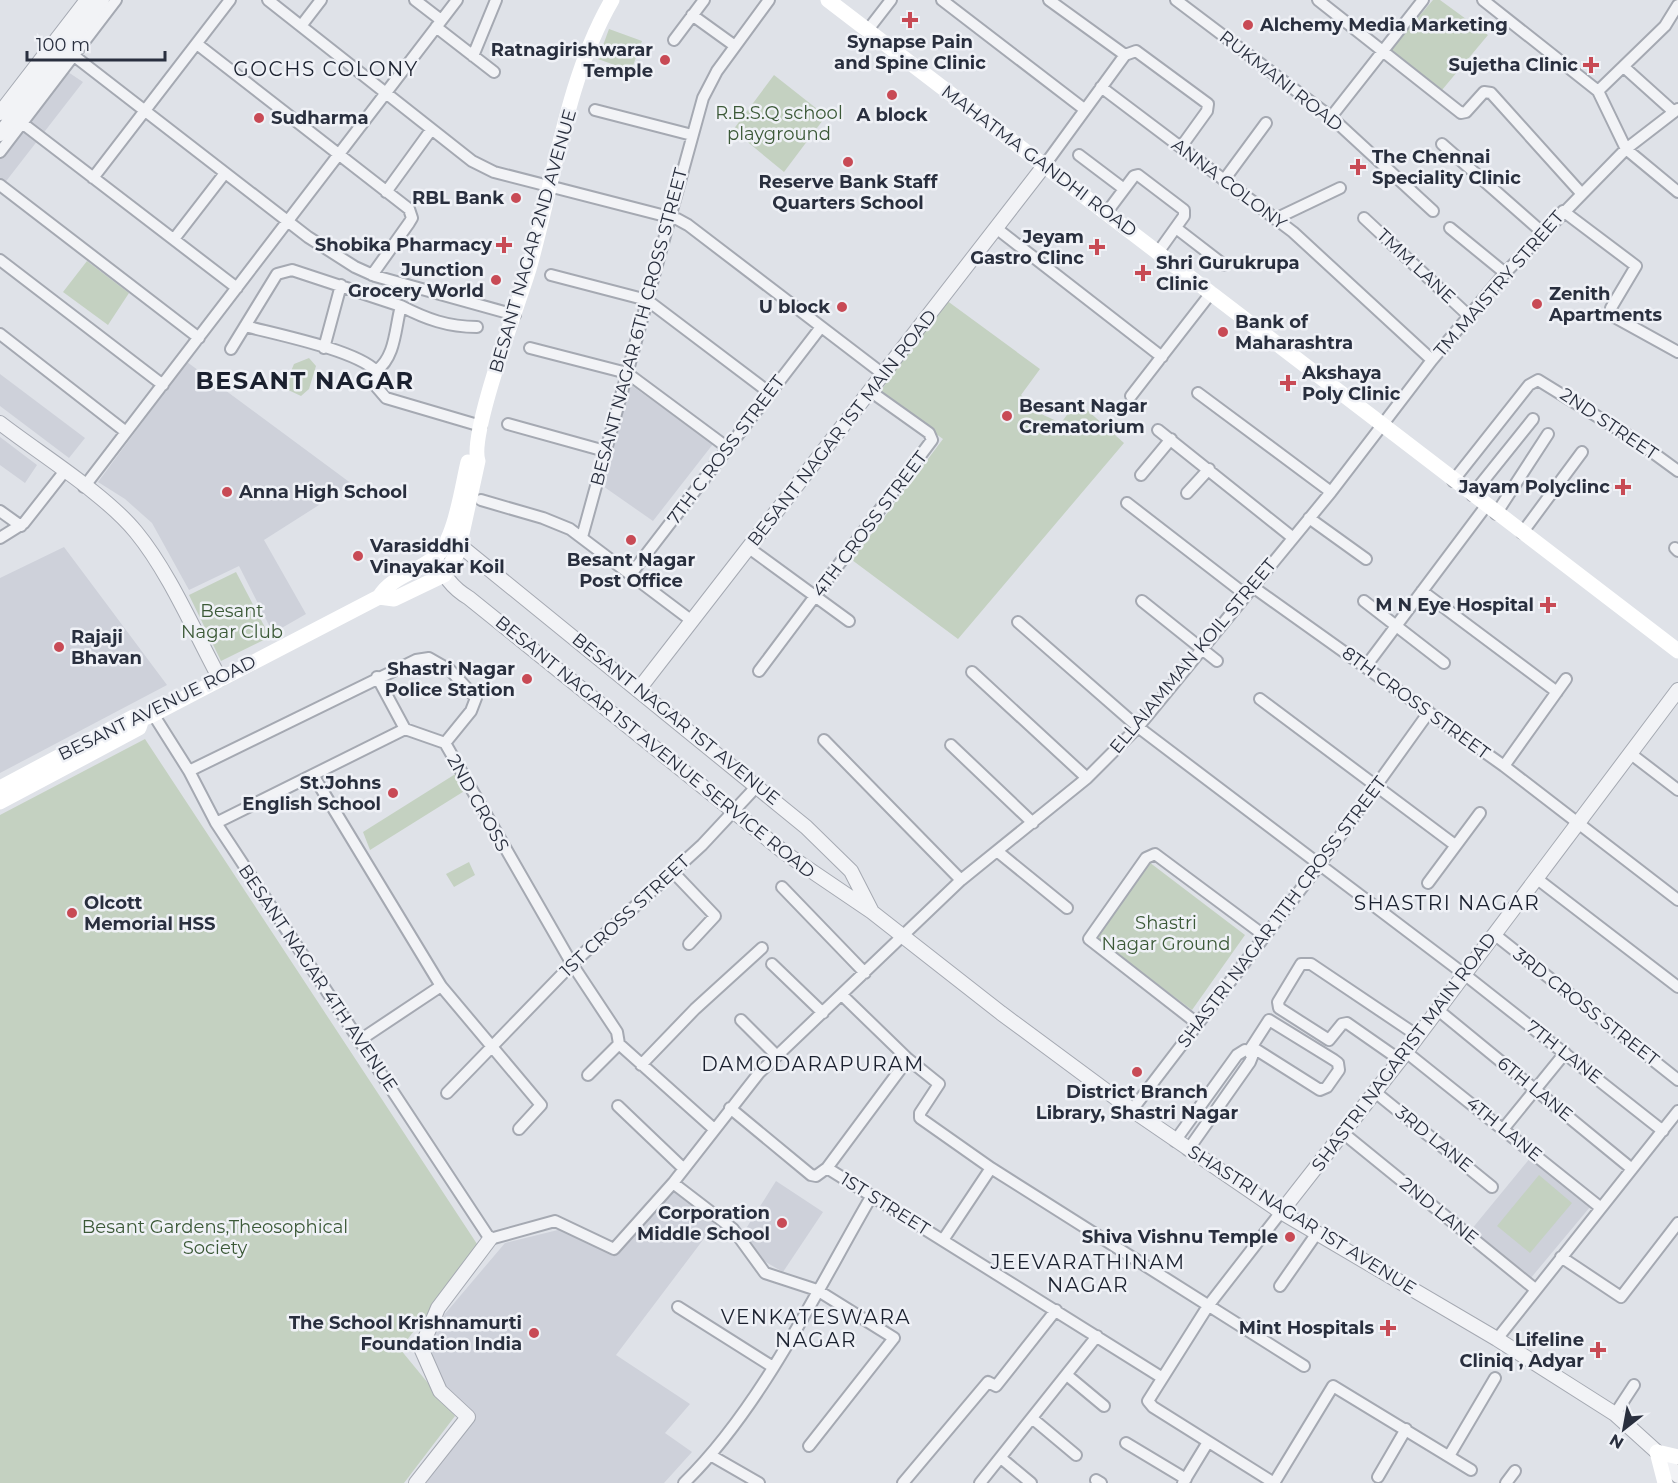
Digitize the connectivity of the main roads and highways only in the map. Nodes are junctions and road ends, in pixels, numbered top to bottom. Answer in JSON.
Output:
{"nodes":[{"id":1,"x":612,"y":0,"type":"edge"},
{"id":2,"x":828,"y":0,"type":"edge"},
{"id":3,"x":453,"y":536,"type":"junction"},
{"id":4,"x":379,"y":597,"type":"junction"},
{"id":5,"x":1678,"y":651,"type":"edge"},
{"id":6,"x":147,"y":717,"type":"junction"},
{"id":7,"x":0,"y":788,"type":"edge"},
{"id":8,"x":0,"y":802,"type":"edge"},
{"id":9,"x":1678,"y":1457,"type":"edge"},
{"id":10,"x":1665,"y":1483,"type":"edge"}],
"edges":[{"from":1,"to":3,"type":"main road","name":"BESANT NAGAR 2ND AVENUE"},
{"from":2,"to":5,"type":"main road","name":"MAHATMA GANDHI ROAD"},
{"from":3,"to":4,"type":"main road","name":"BESANT AVENUE ROAD"},
{"from":3,"to":4,"type":"main road"},
{"from":4,"to":6,"type":"main road","name":"BESANT AVENUE ROAD"},
{"from":6,"to":7,"type":"main road","name":"BESANT AVENUE ROAD"},
{"from":6,"to":8,"type":"main road"},
{"from":9,"to":10,"type":"main road"}]}
